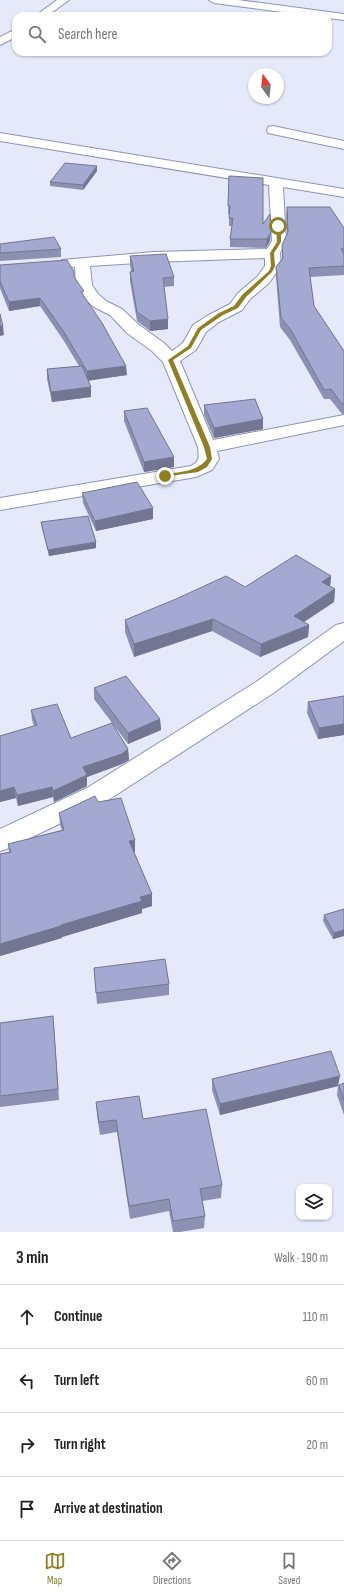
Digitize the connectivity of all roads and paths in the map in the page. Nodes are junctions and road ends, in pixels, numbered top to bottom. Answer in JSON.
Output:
{"nodes":[{"id":1,"x":64,"y":0,"type":"edge"},
{"id":2,"x":214,"y":0,"type":"edge"},
{"id":3,"x":46,"y":12,"type":"edge"},
{"id":4,"x":306,"y":12,"type":"edge"},
{"id":5,"x":332,"y":15,"type":"edge"},
{"id":6,"x":344,"y":17,"type":"edge"},
{"id":7,"x":12,"y":34,"type":"edge"},
{"id":8,"x":0,"y":42,"type":"edge"},
{"id":9,"x":273,"y":130,"type":"dead end"},
{"id":10,"x":0,"y":137,"type":"edge"},
{"id":11,"x":344,"y":145,"type":"edge"},
{"id":12,"x":276,"y":182,"type":"junction"},
{"id":13,"x":344,"y":193,"type":"edge"},
{"id":14,"x":272,"y":253,"type":"junction"},
{"id":15,"x":82,"y":262,"type":"junction"},
{"id":16,"x":52,"y":264,"type":"edge"},
{"id":17,"x":171,"y":360,"type":"junction"},
{"id":18,"x":344,"y":420,"type":"edge"},
{"id":19,"x":207,"y":447,"type":"junction"},
{"id":20,"x":0,"y":504,"type":"edge"},
{"id":21,"x":344,"y":630,"type":"edge"},
{"id":22,"x":0,"y":841,"type":"edge"}],
"edges":[{"from":1,"to":3,"type":"street"},
{"from":2,"to":4,"type":"street"},
{"from":5,"to":6,"type":"street"},
{"from":7,"to":8,"type":"street"},
{"from":9,"to":11,"type":"street"},
{"from":10,"to":12,"type":"street"},
{"from":12,"to":13,"type":"street"},
{"from":12,"to":14,"type":"street"},
{"from":14,"to":15,"type":"street"},
{"from":14,"to":17,"type":"street"},
{"from":15,"to":16,"type":"street"},
{"from":15,"to":17,"type":"street"},
{"from":17,"to":19,"type":"street"},
{"from":18,"to":19,"type":"street"},
{"from":19,"to":20,"type":"street"},
{"from":21,"to":22,"type":"street"}]}
